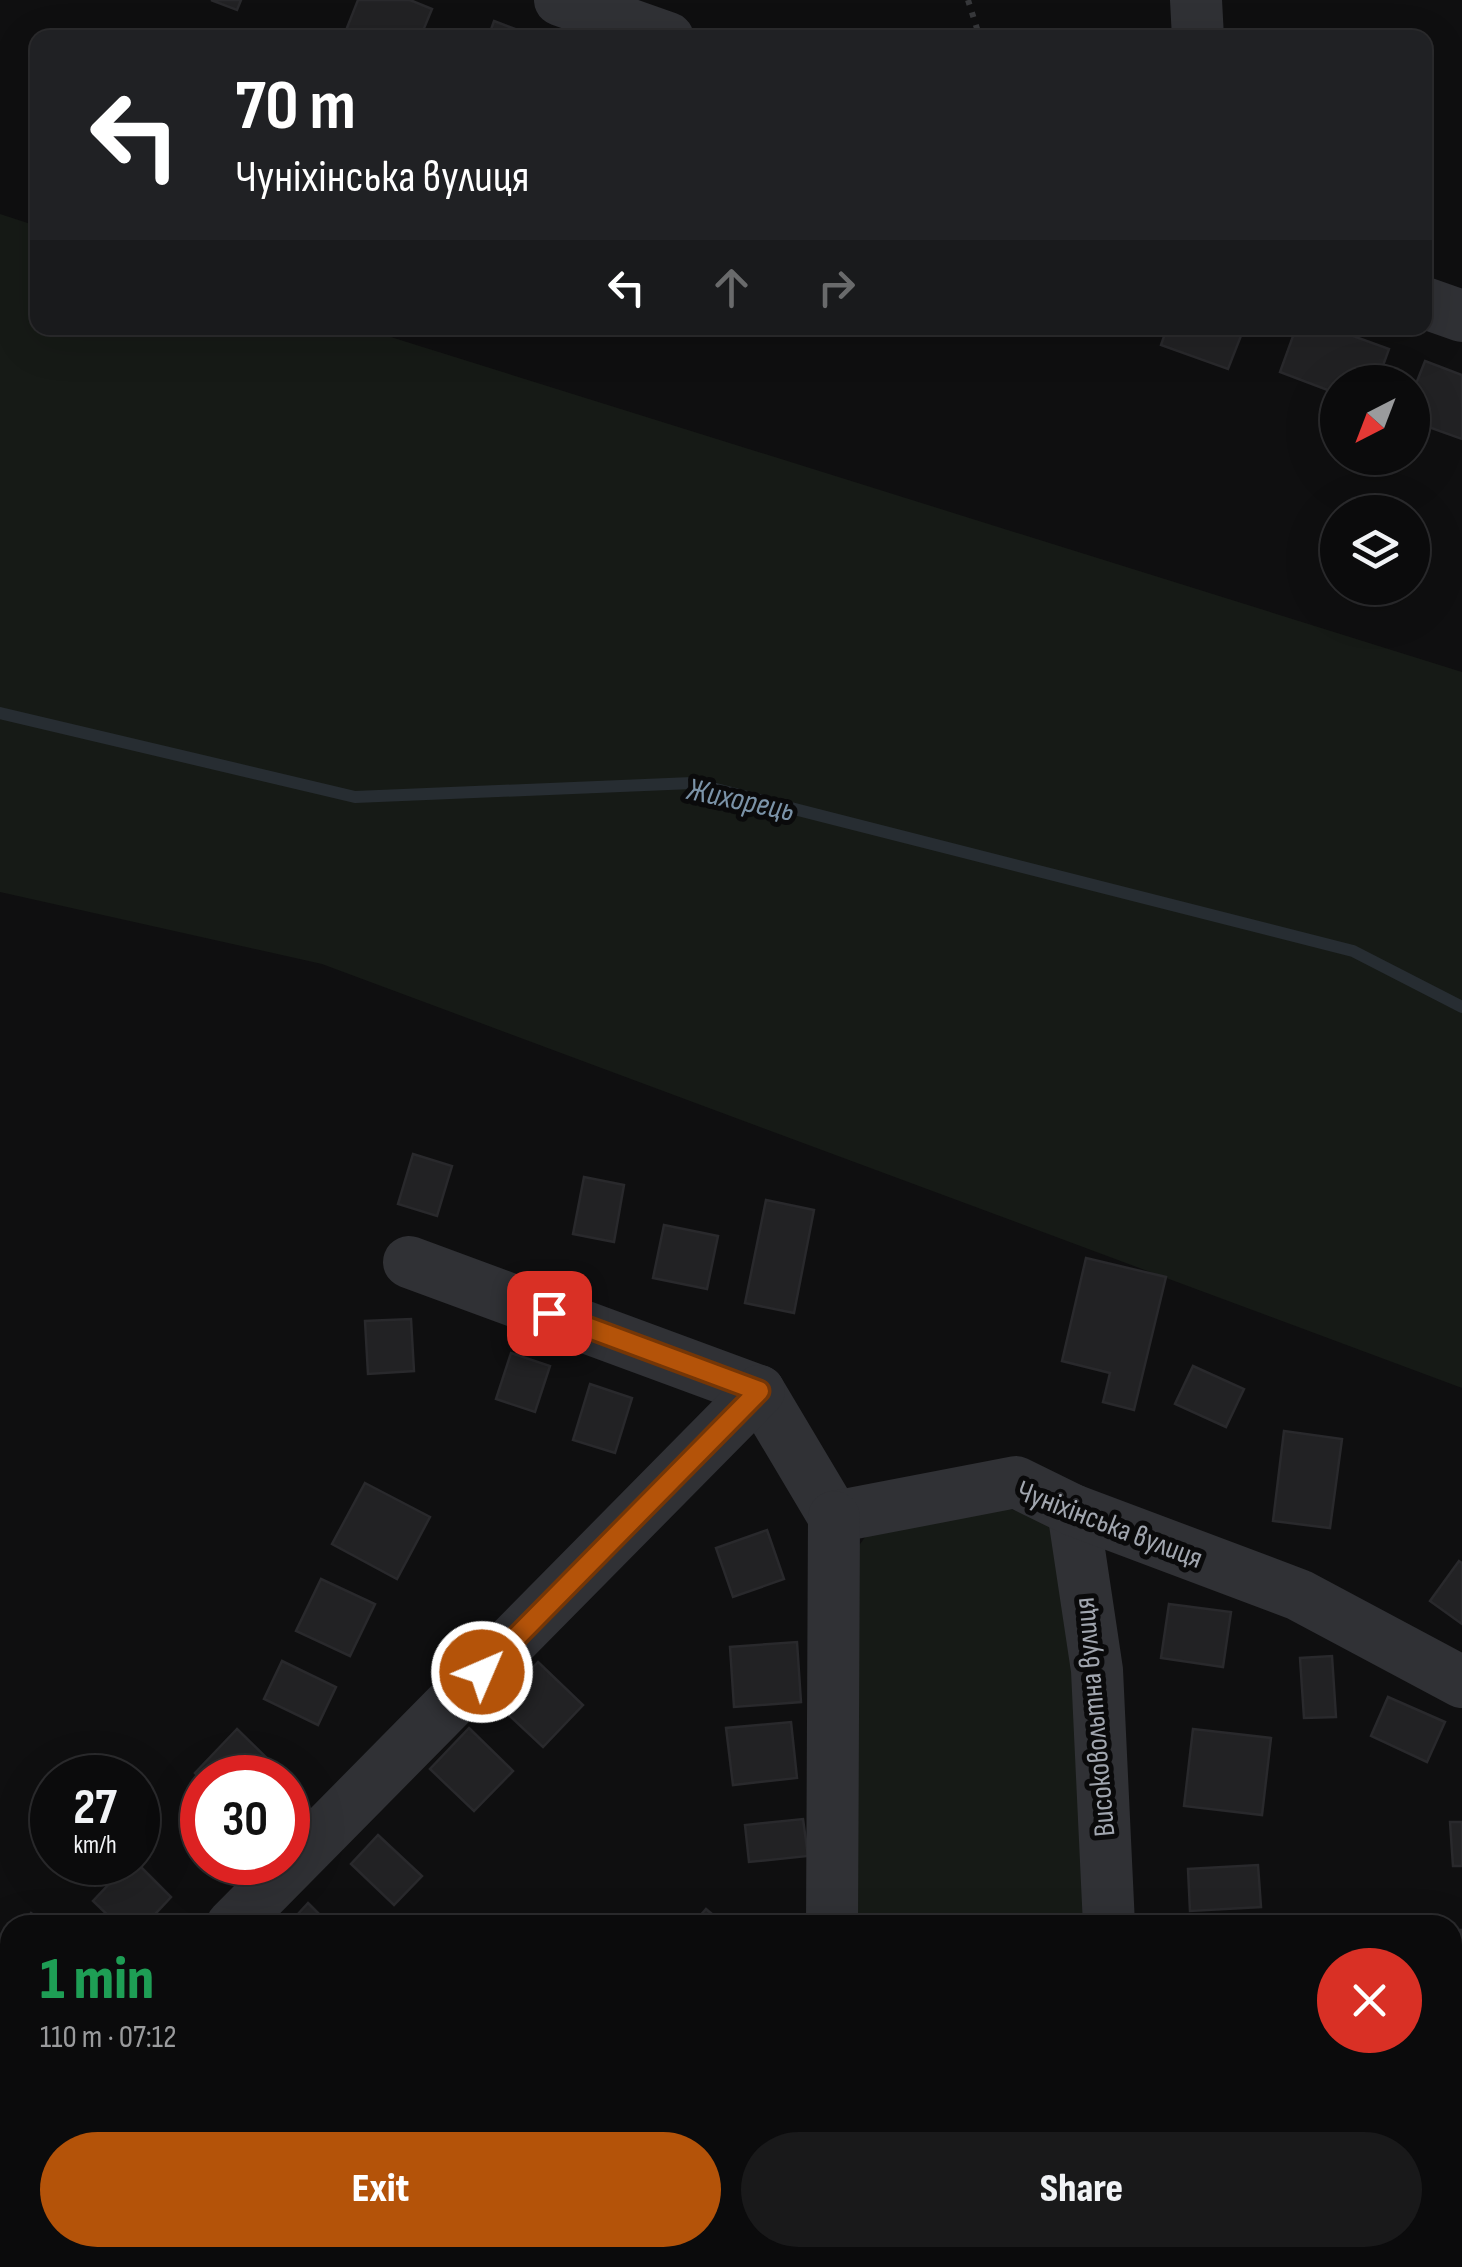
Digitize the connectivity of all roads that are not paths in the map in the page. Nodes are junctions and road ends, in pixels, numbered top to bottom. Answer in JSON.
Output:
{"nodes":[{"id":1,"x":560,"y":0,"type":"edge"},
{"id":2,"x":1196,"y":0,"type":"edge"},
{"id":3,"x":645,"y":30,"type":"edge"},
{"id":4,"x":1198,"y":30,"type":"edge"},
{"id":5,"x":1432,"y":305,"type":"edge"},
{"id":6,"x":1462,"y":316,"type":"edge"},
{"id":7,"x":409,"y":1262,"type":"dead end"},
{"id":8,"x":759,"y":1391,"type":"junction"},
{"id":9,"x":1072,"y":1510,"type":"junction"},
{"id":10,"x":834,"y":1518,"type":"junction"},
{"id":11,"x":1462,"y":1682,"type":"edge"},
{"id":12,"x":242,"y":1915,"type":"edge"},
{"id":13,"x":832,"y":1915,"type":"edge"},
{"id":14,"x":1108,"y":1915,"type":"edge"}],
"edges":[{"from":1,"to":3,"type":"street"},
{"from":2,"to":4,"type":"street"},
{"from":5,"to":6,"type":"street"},
{"from":7,"to":8,"type":"street"},
{"from":8,"to":10,"type":"street"},
{"from":8,"to":12,"type":"street"},
{"from":9,"to":10,"type":"street","name":"Чуніхінська вулиця"},
{"from":9,"to":11,"type":"street","name":"Чуніхінська вулиця"},
{"from":9,"to":14,"type":"street","name":"Високовольтна вулиця"},
{"from":10,"to":13,"type":"street"}]}
